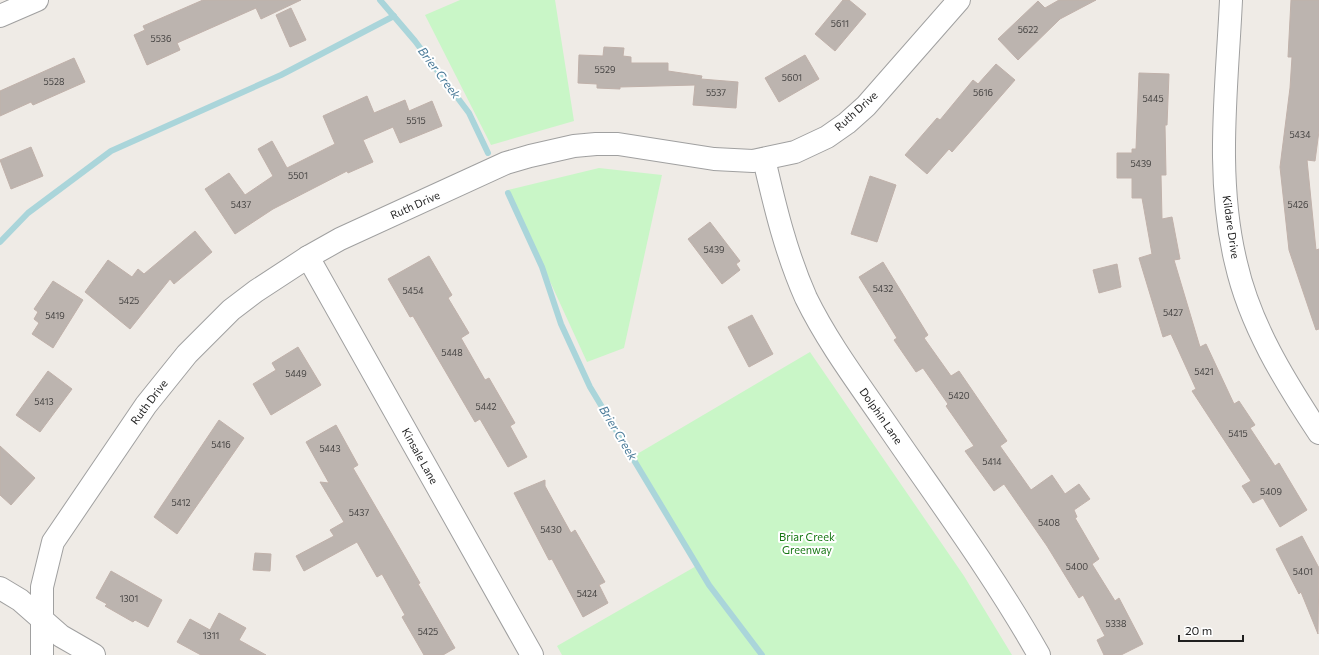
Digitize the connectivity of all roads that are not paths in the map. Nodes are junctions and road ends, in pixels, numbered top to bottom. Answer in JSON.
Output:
{"nodes":[{"id":1,"x":37,"y":0,"type":"edge"},
{"id":2,"x":959,"y":0,"type":"edge"},
{"id":3,"x":1231,"y":0,"type":"edge"},
{"id":4,"x":0,"y":16,"type":"edge"},
{"id":5,"x":764,"y":159,"type":"junction"},
{"id":6,"x":308,"y":257,"type":"junction"},
{"id":7,"x":1319,"y":433,"type":"edge"},
{"id":8,"x":0,"y":588,"type":"edge"},
{"id":9,"x":42,"y":619,"type":"junction"},
{"id":10,"x":42,"y":655,"type":"edge"},
{"id":11,"x":94,"y":655,"type":"edge"},
{"id":12,"x":532,"y":655,"type":"edge"},
{"id":13,"x":1039,"y":655,"type":"edge"}],
"edges":[{"from":1,"to":4,"type":"street"},
{"from":2,"to":5,"type":"street","name":"Ruth Drive"},
{"from":3,"to":7,"type":"street","name":"Kildare Drive"},
{"from":5,"to":6,"type":"street","name":"Ruth Drive"},
{"from":5,"to":13,"type":"street","name":"Dolphin Lane"},
{"from":6,"to":9,"type":"street","name":"Ruth Drive"},
{"from":6,"to":12,"type":"street","name":"Kinsale Lane"},
{"from":8,"to":9,"type":"street"},
{"from":9,"to":10,"type":"street","name":"Ruth Drive"},
{"from":9,"to":11,"type":"street"}]}
